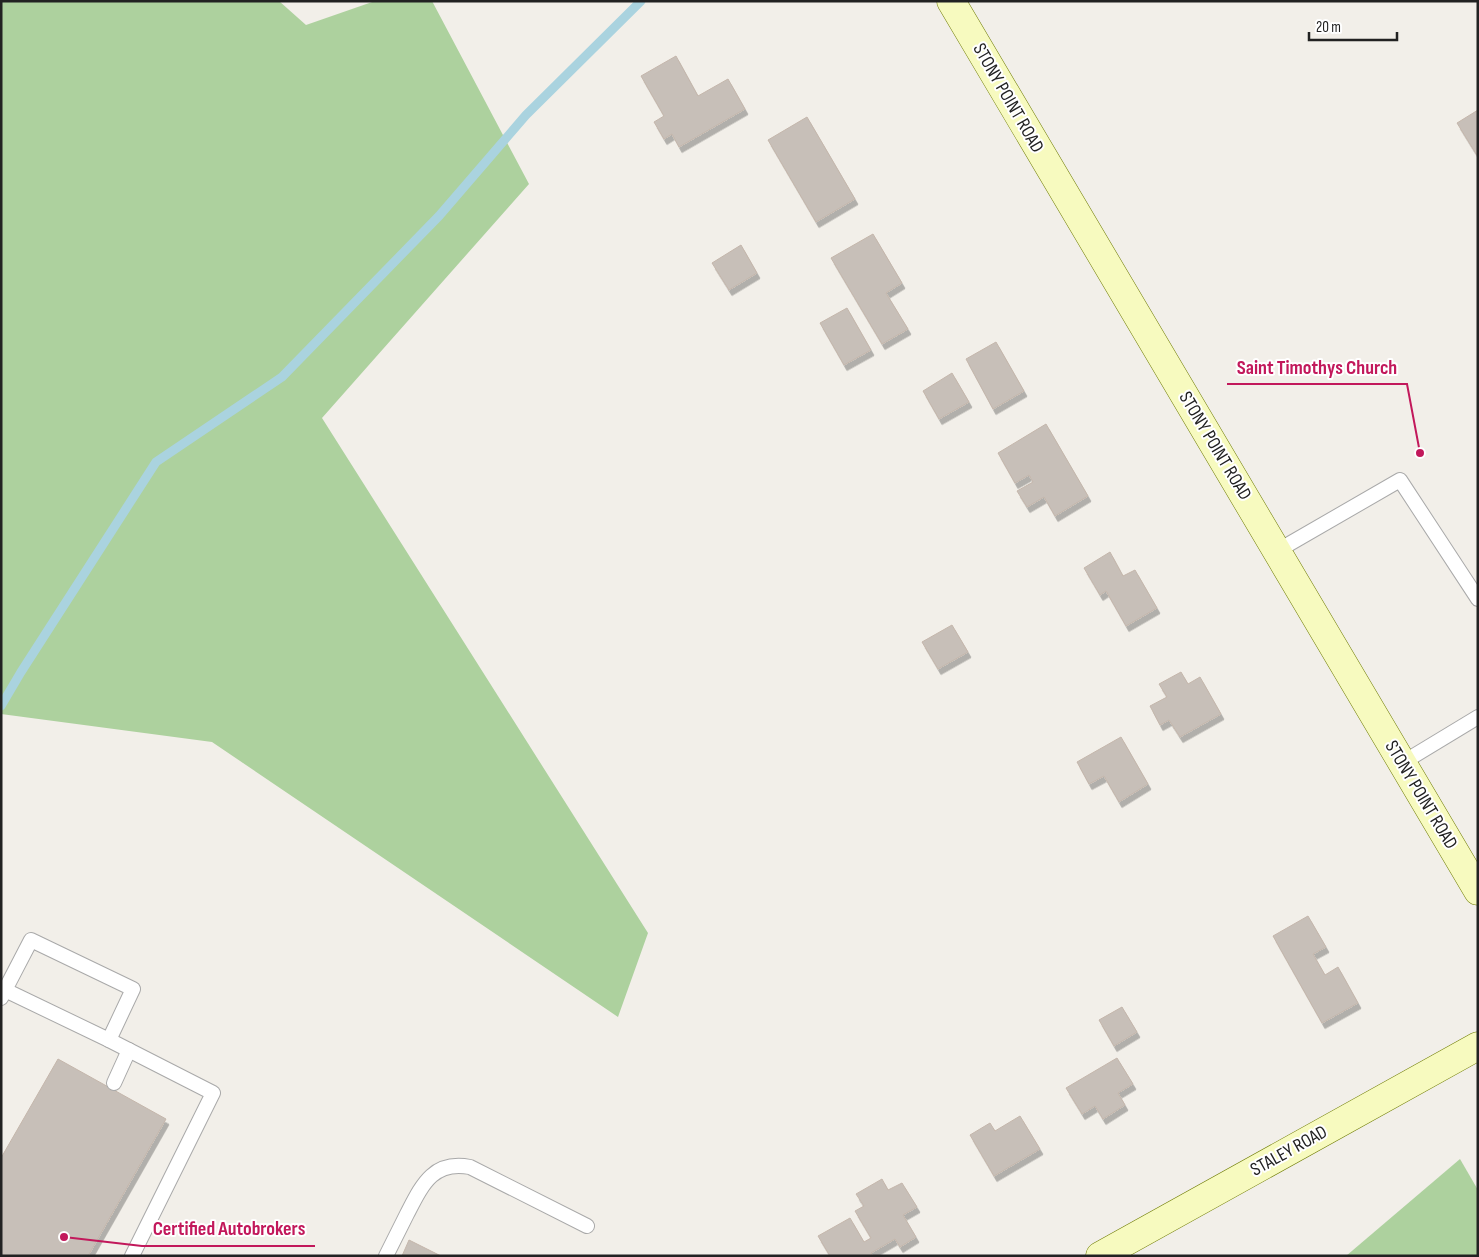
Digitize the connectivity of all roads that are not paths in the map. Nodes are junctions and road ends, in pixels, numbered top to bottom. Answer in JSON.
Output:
{"nodes":[{"id":1,"x":951,"y":1,"type":"edge"},
{"id":2,"x":1277,"y":552,"type":"junction"},
{"id":3,"x":1478,"y":599,"type":"edge"},
{"id":4,"x":1478,"y":717,"type":"edge"},
{"id":5,"x":1402,"y":763,"type":"junction"},
{"id":6,"x":1478,"y":891,"type":"edge"},
{"id":7,"x":3,"y":994,"type":"edge"},
{"id":8,"x":109,"y":1040,"type":"junction"},
{"id":9,"x":1478,"y":1046,"type":"edge"},
{"id":10,"x":129,"y":1050,"type":"junction"},
{"id":11,"x":114,"y":1083,"type":"dead end"},
{"id":12,"x":586,"y":1226,"type":"dead end"},
{"id":13,"x":132,"y":1256,"type":"edge"},
{"id":14,"x":386,"y":1256,"type":"edge"},
{"id":15,"x":1100,"y":1256,"type":"edge"}],
"edges":[{"from":1,"to":2,"type":"street","name":"STONY POINT ROAD"},
{"from":2,"to":3,"type":"lane"},
{"from":2,"to":5,"type":"street","name":"STONY POINT ROAD"},
{"from":4,"to":5,"type":"lane"},
{"from":5,"to":6,"type":"street","name":"STONY POINT ROAD"},
{"from":7,"to":8,"type":"lane"},
{"from":7,"to":8,"type":"lane"},
{"from":8,"to":10,"type":"lane"},
{"from":9,"to":15,"type":"street","name":"STALEY ROAD"},
{"from":10,"to":11,"type":"lane"},
{"from":10,"to":13,"type":"lane"},
{"from":12,"to":14,"type":"lane"}]}
